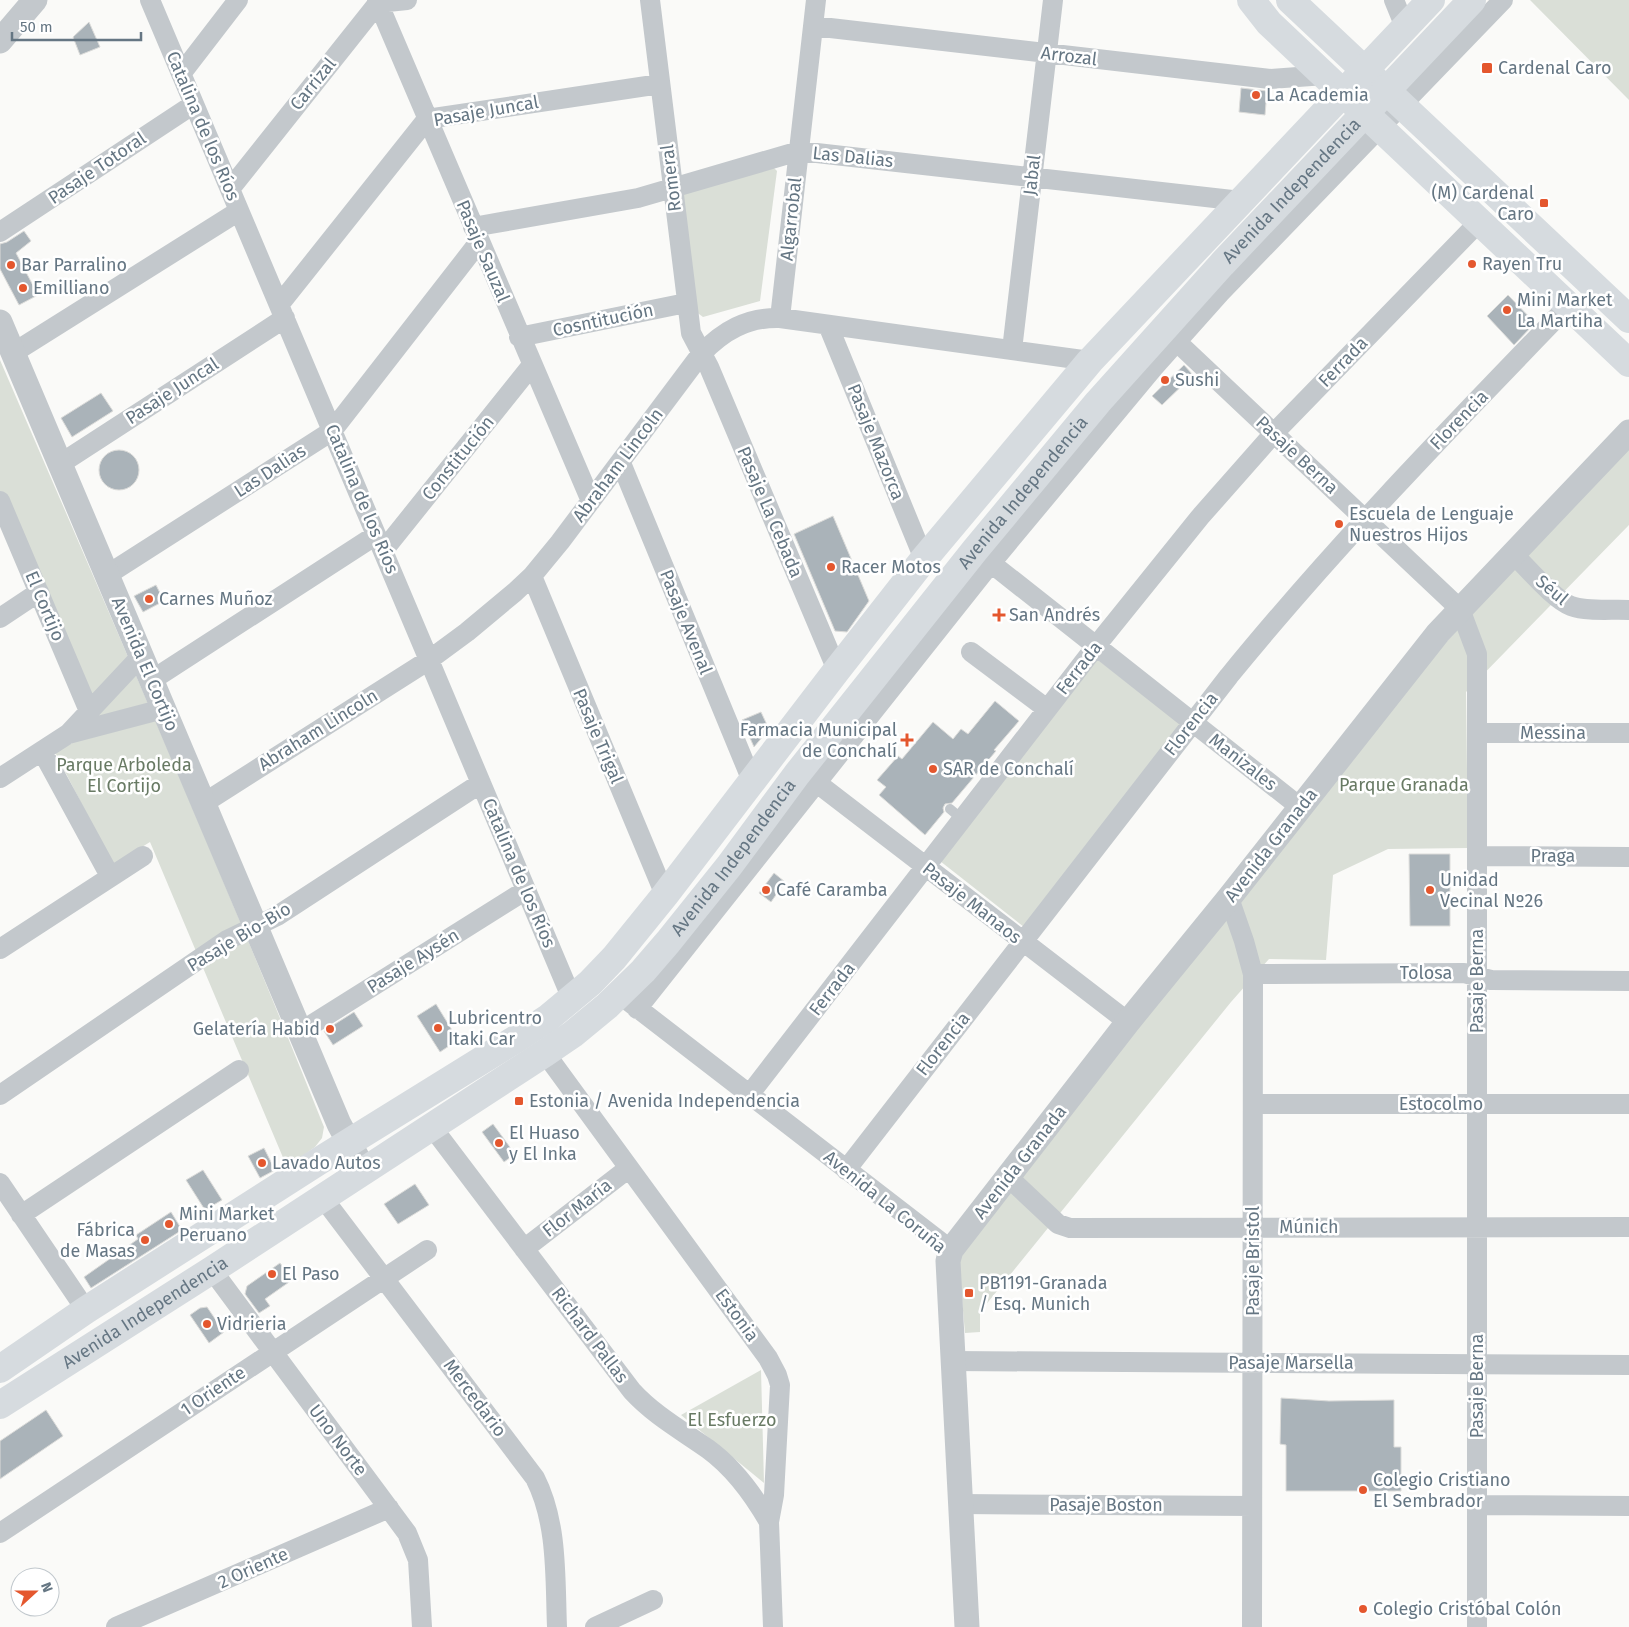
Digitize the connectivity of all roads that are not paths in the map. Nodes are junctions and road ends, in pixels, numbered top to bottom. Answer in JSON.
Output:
{"nodes":[{"id":1,"x":34,"y":0,"type":"edge"},
{"id":2,"x":150,"y":0,"type":"edge"},
{"id":3,"x":238,"y":0,"type":"edge"},
{"id":4,"x":407,"y":0,"type":"edge"},
{"id":5,"x":650,"y":0,"type":"edge"},
{"id":6,"x":816,"y":0,"type":"edge"},
{"id":7,"x":1053,"y":0,"type":"edge"},
{"id":8,"x":1251,"y":0,"type":"edge"},
{"id":9,"x":1290,"y":0,"type":"edge"},
{"id":10,"x":1394,"y":0,"type":"edge"},
{"id":11,"x":1431,"y":0,"type":"edge"},
{"id":12,"x":1472,"y":0,"type":"edge"},
{"id":13,"x":1503,"y":0,"type":"edge"},
{"id":14,"x":377,"y":2,"type":"edge"},
{"id":15,"x":813,"y":26,"type":"junction"},
{"id":16,"x":1406,"y":27,"type":"junction"},
{"id":17,"x":0,"y":41,"type":"edge"},
{"id":18,"x":1046,"y":53,"type":"junction"},
{"id":19,"x":1363,"y":70,"type":"junction"},
{"id":20,"x":181,"y":74,"type":"junction"},
{"id":21,"x":660,"y":84,"type":"junction"},
{"id":22,"x":1334,"y":84,"type":"junction"},
{"id":23,"x":1394,"y":98,"type":"junction"},
{"id":24,"x":194,"y":104,"type":"junction"},
{"id":25,"x":427,"y":119,"type":"junction"},
{"id":26,"x":1373,"y":120,"type":"junction"},
{"id":27,"x":799,"y":150,"type":"junction"},
{"id":28,"x":1032,"y":177,"type":"junction"},
{"id":29,"x":230,"y":189,"type":"junction"},
{"id":30,"x":672,"y":189,"type":"junction"},
{"id":31,"x":1240,"y":201,"type":"junction"},
{"id":32,"x":239,"y":211,"type":"junction"},
{"id":33,"x":1521,"y":218,"type":"junction"},
{"id":34,"x":1479,"y":222,"type":"junction"},
{"id":35,"x":0,"y":232,"type":"edge"},
{"id":36,"x":476,"y":234,"type":"junction"},
{"id":37,"x":1500,"y":241,"type":"junction"},
{"id":38,"x":686,"y":302,"type":"junction"},
{"id":39,"x":1568,"y":306,"type":"junction"},
{"id":40,"x":282,"y":311,"type":"junction"},
{"id":41,"x":780,"y":318,"type":"junction"},
{"id":42,"x":1629,"y":319,"type":"edge"},
{"id":43,"x":0,"y":322,"type":"edge"},
{"id":44,"x":828,"y":325,"type":"junction"},
{"id":45,"x":520,"y":337,"type":"junction"},
{"id":46,"x":1176,"y":341,"type":"junction"},
{"id":47,"x":1012,"y":350,"type":"junction"},
{"id":48,"x":13,"y":353,"type":"junction"},
{"id":49,"x":701,"y":354,"type":"junction"},
{"id":50,"x":1090,"y":361,"type":"junction"},
{"id":51,"x":1629,"y":363,"type":"edge"},
{"id":52,"x":532,"y":365,"type":"junction"},
{"id":53,"x":332,"y":431,"type":"junction"},
{"id":54,"x":1629,"y":432,"type":"edge"},
{"id":55,"x":1274,"y":433,"type":"junction"},
{"id":56,"x":621,"y":463,"type":"junction"},
{"id":57,"x":60,"y":464,"type":"junction"},
{"id":58,"x":0,"y":501,"type":"edge"},
{"id":59,"x":591,"y":501,"type":"junction"},
{"id":60,"x":1365,"y":519,"type":"junction"},
{"id":61,"x":380,"y":543,"type":"junction"},
{"id":62,"x":1513,"y":554,"type":"junction"},
{"id":63,"x":983,"y":557,"type":"junction"},
{"id":64,"x":924,"y":560,"type":"junction"},
{"id":65,"x":107,"y":575,"type":"junction"},
{"id":66,"x":532,"y":576,"type":"junction"},
{"id":67,"x":39,"y":592,"type":"junction"},
{"id":68,"x":1460,"y":609,"type":"junction"},
{"id":69,"x":1629,"y":610,"type":"edge"},
{"id":70,"x":0,"y":618,"type":"edge"},
{"id":71,"x":1096,"y":646,"type":"junction"},
{"id":72,"x":971,"y":652,"type":"dead end"},
{"id":73,"x":141,"y":656,"type":"junction"},
{"id":74,"x":430,"y":660,"type":"junction"},
{"id":75,"x":837,"y":670,"type":"junction"},
{"id":76,"x":152,"y":680,"type":"junction"},
{"id":77,"x":164,"y":709,"type":"junction"},
{"id":78,"x":1047,"y":709,"type":"junction"},
{"id":79,"x":89,"y":711,"type":"junction"},
{"id":80,"x":1193,"y":723,"type":"junction"},
{"id":81,"x":1478,"y":733,"type":"junction"},
{"id":82,"x":1629,"y":733,"type":"edge"},
{"id":83,"x":68,"y":734,"type":"junction"},
{"id":84,"x":42,"y":751,"type":"junction"},
{"id":85,"x":0,"y":778,"type":"edge"},
{"id":86,"x":752,"y":781,"type":"junction"},
{"id":87,"x":481,"y":783,"type":"junction"},
{"id":88,"x":817,"y":783,"type":"junction"},
{"id":89,"x":204,"y":804,"type":"junction"},
{"id":90,"x":1300,"y":807,"type":"junction"},
{"id":91,"x":143,"y":856,"type":"dead end"},
{"id":92,"x":1478,"y":856,"type":"junction"},
{"id":93,"x":1629,"y":857,"type":"edge"},
{"id":94,"x":926,"y":867,"type":"junction"},
{"id":95,"x":110,"y":876,"type":"junction"},
{"id":96,"x":526,"y":890,"type":"junction"},
{"id":97,"x":665,"y":895,"type":"junction"},
{"id":98,"x":1229,"y":898,"type":"junction"},
{"id":99,"x":256,"y":926,"type":"junction"},
{"id":100,"x":1023,"y":942,"type":"junction"},
{"id":101,"x":0,"y":949,"type":"edge"},
{"id":102,"x":1253,"y":974,"type":"junction"},
{"id":103,"x":1478,"y":977,"type":"junction"},
{"id":104,"x":1629,"y":981,"type":"edge"},
{"id":105,"x":572,"y":999,"type":"junction"},
{"id":106,"x":628,"y":1001,"type":"junction"},
{"id":107,"x":1128,"y":1022,"type":"junction"},
{"id":108,"x":300,"y":1032,"type":"junction"},
{"id":109,"x":545,"y":1053,"type":"junction"},
{"id":110,"x":239,"y":1070,"type":"dead end"},
{"id":111,"x":0,"y":1095,"type":"edge"},
{"id":112,"x":750,"y":1095,"type":"junction"},
{"id":113,"x":1253,"y":1104,"type":"junction"},
{"id":114,"x":1477,"y":1104,"type":"junction"},
{"id":115,"x":1629,"y":1104,"type":"edge"},
{"id":116,"x":432,"y":1127,"type":"junction"},
{"id":117,"x":349,"y":1143,"type":"junction"},
{"id":118,"x":629,"y":1168,"type":"junction"},
{"id":119,"x":364,"y":1170,"type":"junction"},
{"id":120,"x":846,"y":1170,"type":"junction"},
{"id":121,"x":1008,"y":1177,"type":"junction"},
{"id":122,"x":0,"y":1183,"type":"edge"},
{"id":123,"x":323,"y":1198,"type":"junction"},
{"id":124,"x":21,"y":1215,"type":"junction"},
{"id":125,"x":1253,"y":1227,"type":"junction"},
{"id":126,"x":1477,"y":1227,"type":"junction"},
{"id":127,"x":1629,"y":1227,"type":"edge"},
{"id":128,"x":524,"y":1249,"type":"junction"},
{"id":129,"x":427,"y":1250,"type":"dead end"},
{"id":130,"x":951,"y":1250,"type":"junction"},
{"id":131,"x":212,"y":1270,"type":"junction"},
{"id":132,"x":384,"y":1278,"type":"junction"},
{"id":133,"x":86,"y":1310,"type":"junction"},
{"id":134,"x":272,"y":1352,"type":"junction"},
{"id":135,"x":953,"y":1361,"type":"junction"},
{"id":136,"x":1252,"y":1363,"type":"junction"},
{"id":137,"x":1477,"y":1364,"type":"junction"},
{"id":138,"x":1629,"y":1365,"type":"edge"},
{"id":139,"x":0,"y":1368,"type":"edge"},
{"id":140,"x":0,"y":1405,"type":"edge"},
{"id":141,"x":960,"y":1504,"type":"junction"},
{"id":142,"x":1477,"y":1505,"type":"junction"},
{"id":143,"x":1252,"y":1506,"type":"junction"},
{"id":144,"x":1629,"y":1506,"type":"edge"},
{"id":145,"x":389,"y":1508,"type":"junction"},
{"id":146,"x":769,"y":1522,"type":"junction"},
{"id":147,"x":0,"y":1533,"type":"edge"},
{"id":148,"x":653,"y":1600,"type":"dead end"},
{"id":149,"x":116,"y":1627,"type":"edge"},
{"id":150,"x":422,"y":1627,"type":"edge"},
{"id":151,"x":557,"y":1627,"type":"edge"},
{"id":152,"x":595,"y":1627,"type":"edge"},
{"id":153,"x":773,"y":1627,"type":"edge"},
{"id":154,"x":967,"y":1627,"type":"edge"},
{"id":155,"x":1252,"y":1627,"type":"edge"},
{"id":156,"x":1477,"y":1627,"type":"edge"}],
"edges":[{"from":1,"to":17,"type":"street"},
{"from":2,"to":20,"type":"street","name":"Catalina de los Ríos"},
{"from":3,"to":20,"type":"street"},
{"from":4,"to":14,"type":"street"},
{"from":5,"to":21,"type":"street","name":"Romeral"},
{"from":6,"to":15,"type":"street","name":"Algarrobal"},
{"from":7,"to":18,"type":"street","name":"Jabal"},
{"from":8,"to":22,"type":"main road"},
{"from":9,"to":19,"type":"main road"},
{"from":10,"to":16,"type":"street"},
{"from":11,"to":16,"type":"main road","name":"Avenida Independencia"},
{"from":12,"to":23,"type":"main road","name":"Avenida Independencia"},
{"from":13,"to":23,"type":"street","name":"Avenida Independencia"},
{"from":14,"to":25,"type":"street","name":"Pasaje Sauzal"},
{"from":14,"to":29,"type":"street","name":"Carrizal"},
{"from":15,"to":18,"type":"street","name":"Arrozal"},
{"from":15,"to":27,"type":"street","name":"Algarrobal"},
{"from":16,"to":19,"type":"main road","name":"Avenida Independencia"},
{"from":18,"to":22,"type":"street","name":"Arrozal"},
{"from":18,"to":28,"type":"street","name":"Jabal"},
{"from":19,"to":22,"type":"main road","name":"Avenida Independencia"},
{"from":19,"to":23,"type":"main road"},
{"from":20,"to":24,"type":"street","name":"Catalina de los Ríos"},
{"from":21,"to":25,"type":"street","name":"Pasaje Juncal"},
{"from":21,"to":30,"type":"street","name":"Romeral"},
{"from":22,"to":26,"type":"main road"},
{"from":22,"to":31,"type":"main road","name":"Avenida Independencia"},
{"from":23,"to":26,"type":"main road","name":"Avenida Independencia"},
{"from":23,"to":33,"type":"main road"},
{"from":24,"to":29,"type":"street","name":"Catalina de los Ríos"},
{"from":24,"to":35,"type":"street","name":"Pasaje Totoral"},
{"from":25,"to":36,"type":"street","name":"Pasaje Sauzal"},
{"from":25,"to":40,"type":"street","name":"Pasaje Juncal"},
{"from":26,"to":34,"type":"main road"},
{"from":26,"to":46,"type":"street","name":"Avenida Independencia"},
{"from":26,"to":63,"type":"main road","name":"Avenida Independencia"},
{"from":27,"to":28,"type":"street","name":"Las Dalias"},
{"from":27,"to":30,"type":"street","name":"Las Dalias"},
{"from":27,"to":41,"type":"street","name":"Algarrobal"},
{"from":28,"to":31,"type":"street","name":"Las Dalias"},
{"from":28,"to":47,"type":"street","name":"Jabal"},
{"from":29,"to":32,"type":"street","name":"Catalina de los Ríos"},
{"from":30,"to":36,"type":"street","name":"Las Dalias"},
{"from":30,"to":38,"type":"street","name":"Romeral"},
{"from":31,"to":50,"type":"main road","name":"Avenida Independencia"},
{"from":32,"to":40,"type":"street","name":"Catalina de los Ríos"},
{"from":32,"to":48,"type":"street"},
{"from":33,"to":37,"type":"main road"},
{"from":33,"to":42,"type":"main road"},
{"from":34,"to":37,"type":"main road"},
{"from":34,"to":55,"type":"street","name":"Ferrada"},
{"from":36,"to":45,"type":"street","name":"Pasaje Sauzal"},
{"from":36,"to":53,"type":"street","name":"Las Dalias"},
{"from":37,"to":39,"type":"main road"},
{"from":38,"to":45,"type":"street","name":"Cosntitución"},
{"from":38,"to":49,"type":"street","name":"Romeral"},
{"from":39,"to":51,"type":"main road"},
{"from":39,"to":60,"type":"street","name":"Florencia"},
{"from":40,"to":53,"type":"street","name":"Catalina de los Ríos"},
{"from":40,"to":57,"type":"street","name":"Pasaje Juncal"},
{"from":41,"to":44,"type":"street","name":"Abraham Lincoln"},
{"from":41,"to":49,"type":"street","name":"Abraham Lincoln"},
{"from":43,"to":48,"type":"street","name":"Avenida El Cortijo"},
{"from":44,"to":47,"type":"street","name":"Abraham Lincoln"},
{"from":44,"to":64,"type":"street","name":"Pasaje Mazorca"},
{"from":45,"to":52,"type":"street","name":"Pasaje Sauzal"},
{"from":46,"to":55,"type":"street","name":"Pasaje Berna"},
{"from":46,"to":63,"type":"street","name":"Avenida Independencia"},
{"from":47,"to":50,"type":"street","name":"Abraham Lincoln"},
{"from":48,"to":57,"type":"street","name":"Avenida El Cortijo"},
{"from":49,"to":56,"type":"street","name":"Abraham Lincoln"},
{"from":49,"to":75,"type":"street","name":"Pasaje La Cebada"},
{"from":50,"to":64,"type":"main road","name":"Avenida Independencia"},
{"from":52,"to":59,"type":"street","name":"Pasaje Sauzal"},
{"from":52,"to":61,"type":"street","name":"Constitución"},
{"from":53,"to":61,"type":"street","name":"Catalina de los Ríos"},
{"from":53,"to":65,"type":"street","name":"Las Dalias"},
{"from":54,"to":62,"type":"street","name":"Avenida Granada"},
{"from":55,"to":60,"type":"street","name":"Pasaje Berna"},
{"from":55,"to":71,"type":"street","name":"Ferrada"},
{"from":56,"to":59,"type":"street","name":"Abraham Lincoln"},
{"from":56,"to":86,"type":"street","name":"Pasaje Avenal"},
{"from":57,"to":65,"type":"street","name":"Avenida El Cortijo"},
{"from":58,"to":67,"type":"street","name":"El Cortijo"},
{"from":59,"to":66,"type":"street","name":"Abraham Lincoln"},
{"from":60,"to":68,"type":"street","name":"Pasaje Berna"},
{"from":60,"to":80,"type":"street","name":"Florencia"},
{"from":61,"to":74,"type":"street","name":"Catalina de los Ríos"},
{"from":61,"to":76,"type":"street","name":"Constitución"},
{"from":62,"to":68,"type":"street","name":"Avenida Granada"},
{"from":62,"to":69,"type":"street","name":"Séul"},
{"from":63,"to":71,"type":"street","name":"Manizales"},
{"from":63,"to":88,"type":"street","name":"Avenida Independencia"},
{"from":63,"to":106,"type":"main road","name":"Avenida Independencia"},
{"from":64,"to":75,"type":"main road","name":"Avenida Independencia"},
{"from":65,"to":73,"type":"street","name":"Avenida El Cortijo"},
{"from":66,"to":74,"type":"street","name":"Abraham Lincoln"},
{"from":66,"to":97,"type":"street","name":"Pasaje Trigal"},
{"from":67,"to":70,"type":"street"},
{"from":67,"to":79,"type":"street","name":"El Cortijo"},
{"from":68,"to":81,"type":"street","name":"Pasaje Berna"},
{"from":68,"to":90,"type":"street","name":"Avenida Granada"},
{"from":71,"to":78,"type":"street","name":"Ferrada"},
{"from":71,"to":80,"type":"street","name":"Manizales"},
{"from":72,"to":78,"type":"street"},
{"from":73,"to":76,"type":"street","name":"Avenida El Cortijo"},
{"from":73,"to":79,"type":"street"},
{"from":74,"to":87,"type":"street","name":"Catalina de los Ríos"},
{"from":74,"to":89,"type":"street","name":"Abraham Lincoln"},
{"from":75,"to":86,"type":"main road","name":"Avenida Independencia"},
{"from":76,"to":77,"type":"street","name":"Avenida El Cortijo"},
{"from":77,"to":83,"type":"street"},
{"from":77,"to":89,"type":"street","name":"Avenida El Cortijo"},
{"from":78,"to":94,"type":"street","name":"Ferrada"},
{"from":79,"to":83,"type":"street"},
{"from":80,"to":90,"type":"street","name":"Manizales"},
{"from":80,"to":100,"type":"street","name":"Florencia"},
{"from":81,"to":82,"type":"street","name":"Messina"},
{"from":81,"to":92,"type":"street","name":"Pasaje Berna"},
{"from":83,"to":84,"type":"street"},
{"from":84,"to":85,"type":"street"},
{"from":84,"to":95,"type":"street"},
{"from":86,"to":97,"type":"main road","name":"Avenida Independencia"},
{"from":87,"to":96,"type":"street","name":"Catalina de los Ríos"},
{"from":87,"to":99,"type":"street","name":"Pasaje Bio-Bio"},
{"from":88,"to":94,"type":"street","name":"Pasaje Manaos"},
{"from":88,"to":106,"type":"street","name":"Avenida Independencia"},
{"from":89,"to":99,"type":"street","name":"Avenida El Cortijo"},
{"from":90,"to":98,"type":"street","name":"Avenida Granada"},
{"from":91,"to":95,"type":"street"},
{"from":92,"to":93,"type":"street","name":"Praga"},
{"from":92,"to":103,"type":"street","name":"Pasaje Berna"},
{"from":94,"to":100,"type":"street","name":"Pasaje Manaos"},
{"from":94,"to":112,"type":"street","name":"Ferrada"},
{"from":95,"to":101,"type":"street"},
{"from":96,"to":105,"type":"street","name":"Catalina de los Ríos"},
{"from":96,"to":108,"type":"street","name":"Pasaje Aysén"},
{"from":97,"to":105,"type":"main road","name":"Avenida Independencia"},
{"from":98,"to":102,"type":"street","name":"Pasaje Bristol"},
{"from":98,"to":107,"type":"street","name":"Avenida Granada"},
{"from":99,"to":108,"type":"street","name":"Avenida El Cortijo"},
{"from":99,"to":111,"type":"street","name":"Pasaje Bio-Bio"},
{"from":100,"to":107,"type":"street","name":"Pasaje Manaos"},
{"from":100,"to":120,"type":"street","name":"Florencia"},
{"from":102,"to":103,"type":"street","name":"Tolosa"},
{"from":102,"to":113,"type":"street","name":"Pasaje Bristol"},
{"from":103,"to":104,"type":"street","name":"Tolosa"},
{"from":103,"to":114,"type":"street","name":"Pasaje Berna"},
{"from":105,"to":117,"type":"main road","name":"Avenida Independencia"},
{"from":106,"to":109,"type":"main road","name":"Avenida Independencia"},
{"from":106,"to":112,"type":"street","name":"Avenida La Coruña"},
{"from":107,"to":121,"type":"street","name":"Avenida Granada"},
{"from":108,"to":117,"type":"street","name":"Avenida El Cortijo"},
{"from":109,"to":116,"type":"main road","name":"Avenida Independencia"},
{"from":109,"to":118,"type":"street","name":"Estonia"},
{"from":110,"to":124,"type":"street"},
{"from":112,"to":120,"type":"street","name":"Avenida La Coruña"},
{"from":113,"to":114,"type":"street","name":"Estocolmo"},
{"from":113,"to":125,"type":"street","name":"Pasaje Bristol"},
{"from":114,"to":115,"type":"street","name":"Estocolmo"},
{"from":114,"to":126,"type":"street","name":"Pasaje Berna"},
{"from":116,"to":119,"type":"main road","name":"Avenida Independencia"},
{"from":116,"to":128,"type":"street","name":"Richard Pallas"},
{"from":117,"to":119,"type":"street","name":"Avenida El Cortijo"},
{"from":117,"to":133,"type":"main road","name":"Avenida Independencia"},
{"from":118,"to":128,"type":"street","name":"Flor María"},
{"from":118,"to":146,"type":"street","name":"Estonia"},
{"from":119,"to":123,"type":"main road","name":"Avenida Independencia"},
{"from":120,"to":130,"type":"street","name":"Avenida La Coruña"},
{"from":121,"to":125,"type":"street","name":"Múnich"},
{"from":121,"to":130,"type":"street","name":"Avenida Granada"},
{"from":122,"to":124,"type":"street"},
{"from":123,"to":131,"type":"main road","name":"Avenida Independencia"},
{"from":123,"to":132,"type":"street","name":"Mercedario"},
{"from":124,"to":133,"type":"street"},
{"from":125,"to":126,"type":"street","name":"Múnich"},
{"from":125,"to":136,"type":"street","name":"Pasaje Bristol"},
{"from":126,"to":127,"type":"street","name":"Múnich"},
{"from":126,"to":137,"type":"street","name":"Pasaje Berna"},
{"from":128,"to":146,"type":"street","name":"Richard Pallas"},
{"from":129,"to":132,"type":"street","name":"1 Oriente"},
{"from":130,"to":135,"type":"street","name":"Avenida La Coruña"},
{"from":131,"to":134,"type":"street","name":"Uno Norte"},
{"from":131,"to":140,"type":"main road","name":"Avenida Independencia"},
{"from":132,"to":134,"type":"street","name":"1 Oriente"},
{"from":132,"to":151,"type":"street","name":"Mercedario"},
{"from":133,"to":139,"type":"main road","name":"Avenida Independencia"},
{"from":134,"to":145,"type":"street","name":"Uno Norte"},
{"from":134,"to":147,"type":"street","name":"1 Oriente"},
{"from":135,"to":136,"type":"street","name":"Pasaje Marsella"},
{"from":135,"to":141,"type":"street","name":"Avenida La Coruña"},
{"from":136,"to":137,"type":"street","name":"Pasaje Marsella"},
{"from":136,"to":143,"type":"street","name":"Pasaje Bristol"},
{"from":137,"to":138,"type":"street","name":"Pasaje Marsella"},
{"from":137,"to":142,"type":"street","name":"Pasaje Berna"},
{"from":141,"to":143,"type":"street","name":"Pasaje Boston"},
{"from":141,"to":154,"type":"street","name":"Avenida La Coruña"},
{"from":142,"to":144,"type":"street"},
{"from":142,"to":156,"type":"street","name":"Pasaje Berna"},
{"from":143,"to":155,"type":"street","name":"Pasaje Bristol"},
{"from":145,"to":149,"type":"street","name":"2 Oriente"},
{"from":145,"to":150,"type":"street","name":"Uno Norte"},
{"from":146,"to":153,"type":"street","name":"Estonia"},
{"from":148,"to":152,"type":"street"}]}
